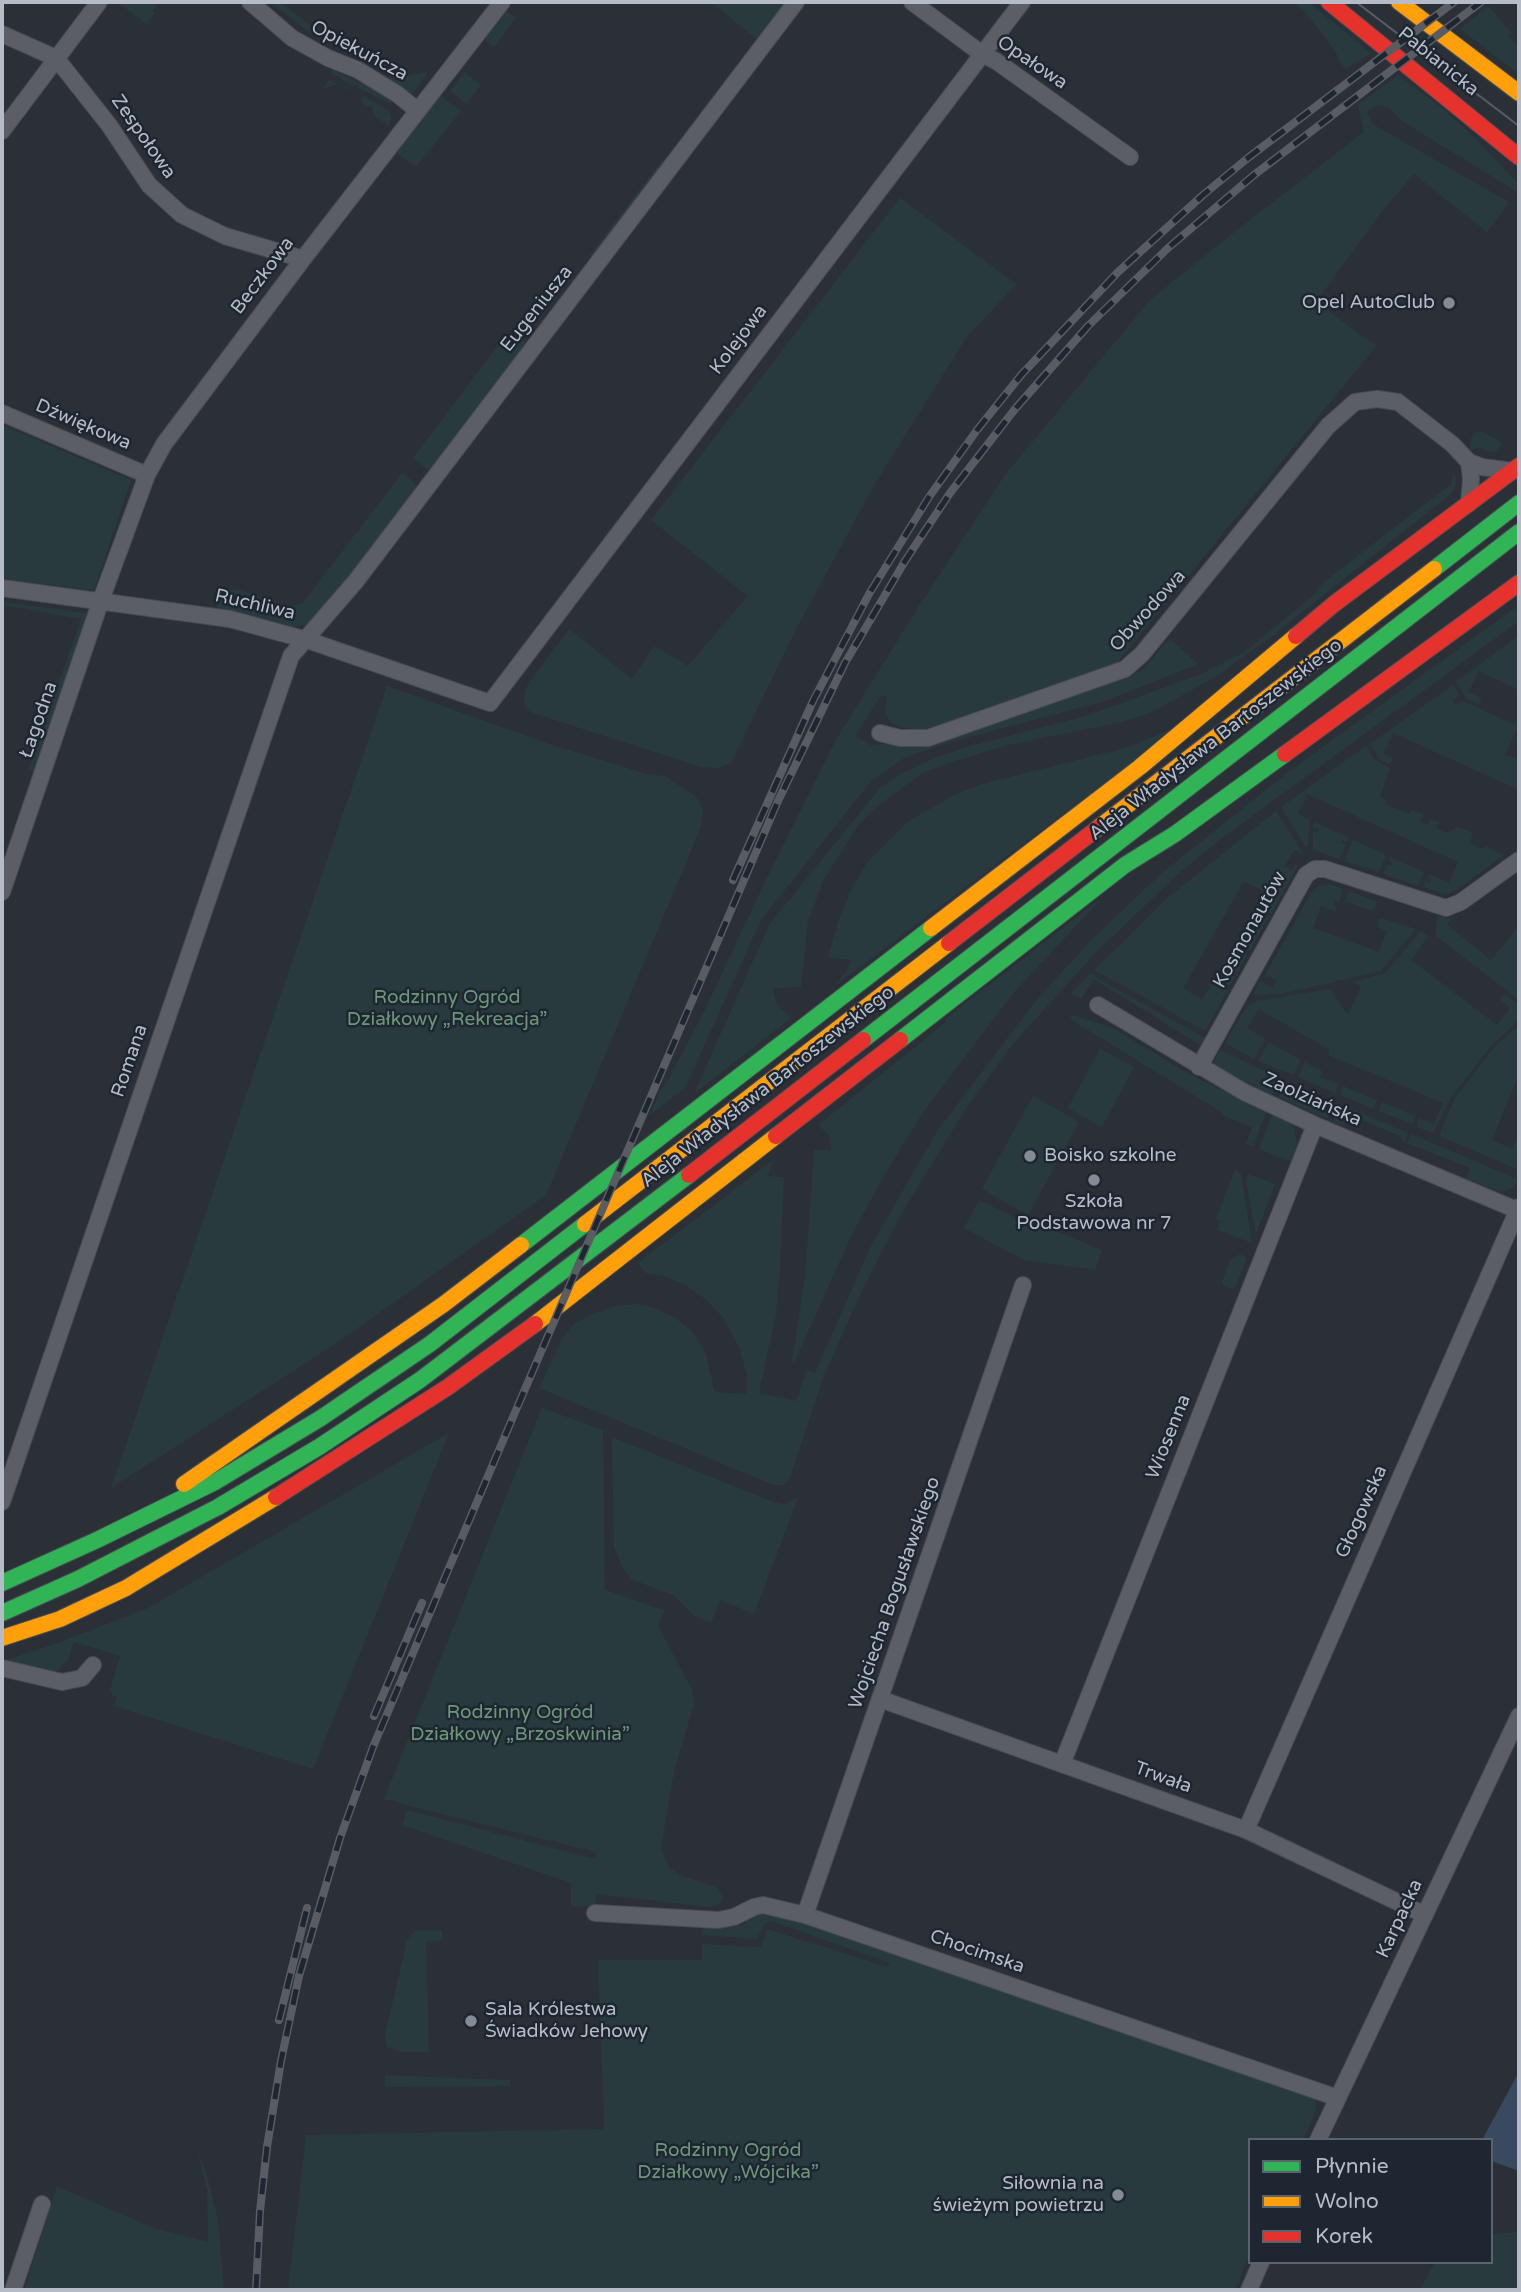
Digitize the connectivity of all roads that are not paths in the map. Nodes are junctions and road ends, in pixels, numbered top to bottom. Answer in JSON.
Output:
{"nodes":[{"id":1,"x":99,"y":2,"type":"edge"},
{"id":2,"x":250,"y":2,"type":"edge"},
{"id":3,"x":502,"y":2,"type":"edge"},
{"id":4,"x":796,"y":2,"type":"edge"},
{"id":5,"x":912,"y":2,"type":"edge"},
{"id":6,"x":1023,"y":2,"type":"edge"},
{"id":7,"x":1329,"y":2,"type":"edge"},
{"id":8,"x":1399,"y":2,"type":"edge"},
{"id":9,"x":2,"y":34,"type":"edge"},
{"id":10,"x":982,"y":54,"type":"junction"},
{"id":11,"x":56,"y":58,"type":"junction"},
{"id":12,"x":1519,"y":93,"type":"edge"},
{"id":13,"x":417,"y":110,"type":"junction"},
{"id":14,"x":2,"y":131,"type":"edge"},
{"id":15,"x":1519,"y":157,"type":"edge"},
{"id":16,"x":1130,"y":158,"type":"dead end"},
{"id":17,"x":303,"y":259,"type":"junction"},
{"id":18,"x":2,"y":413,"type":"edge"},
{"id":19,"x":1469,"y":462,"type":"junction"},
{"id":20,"x":1516,"y":468,"type":"edge"},
{"id":21,"x":147,"y":475,"type":"junction"},
{"id":22,"x":1519,"y":503,"type":"edge"},
{"id":23,"x":1469,"y":505,"type":"junction"},
{"id":24,"x":1519,"y":532,"type":"edge"},
{"id":25,"x":1519,"y":583,"type":"edge"},
{"id":26,"x":2,"y":588,"type":"edge"},
{"id":27,"x":102,"y":600,"type":"junction"},
{"id":28,"x":307,"y":640,"type":"junction"},
{"id":29,"x":490,"y":703,"type":"joint"},
{"id":30,"x":880,"y":733,"type":"dead end"},
{"id":31,"x":1519,"y":860,"type":"edge"},
{"id":32,"x":2,"y":892,"type":"edge"},
{"id":33,"x":1098,"y":1005,"type":"dead end"},
{"id":34,"x":1199,"y":1067,"type":"junction"},
{"id":35,"x":1315,"y":1125,"type":"junction"},
{"id":36,"x":1519,"y":1209,"type":"edge"},
{"id":37,"x":1023,"y":1284,"type":"dead end"},
{"id":38,"x":2,"y":1502,"type":"edge"},
{"id":39,"x":145,"y":1515,"type":"junction"},
{"id":40,"x":2,"y":1583,"type":"edge"},
{"id":41,"x":2,"y":1613,"type":"edge"},
{"id":42,"x":2,"y":1638,"type":"edge"},
{"id":43,"x":93,"y":1665,"type":"dead end"},
{"id":44,"x":2,"y":1668,"type":"edge"},
{"id":45,"x":880,"y":1699,"type":"junction"},
{"id":46,"x":1519,"y":1716,"type":"edge"},
{"id":47,"x":1062,"y":1764,"type":"junction"},
{"id":48,"x":1246,"y":1830,"type":"junction"},
{"id":49,"x":595,"y":1913,"type":"dead end"},
{"id":50,"x":805,"y":1915,"type":"junction"},
{"id":51,"x":1425,"y":1915,"type":"junction"},
{"id":52,"x":1338,"y":2098,"type":"junction"},
{"id":53,"x":1319,"y":2138,"type":"edge"},
{"id":54,"x":42,"y":2204,"type":"dead end"},
{"id":55,"x":1260,"y":2264,"type":"edge"},
{"id":56,"x":13,"y":2290,"type":"edge"},
{"id":57,"x":1249,"y":2290,"type":"edge"}],
"edges":[{"from":1,"to":11,"type":"street"},
{"from":2,"to":13,"type":"street","name":"Opiekuńcza"},
{"from":3,"to":13,"type":"street","name":"Beczkowa"},
{"from":4,"to":28,"type":"street","name":"Eugeniusza"},
{"from":5,"to":10,"type":"street","name":"Opałowa"},
{"from":6,"to":10,"type":"street","name":"Kolejowa"},
{"from":7,"to":15,"type":"main road","name":"Pabianicka"},
{"from":8,"to":12,"type":"main road","name":"Pabianicka"},
{"from":9,"to":11,"type":"street","name":"Zespołowa"},
{"from":10,"to":16,"type":"street","name":"Opałowa"},
{"from":10,"to":29,"type":"street","name":"Kolejowa"},
{"from":11,"to":14,"type":"street"},
{"from":11,"to":17,"type":"street","name":"Zespołowa"},
{"from":13,"to":17,"type":"street","name":"Beczkowa"},
{"from":17,"to":21,"type":"street","name":"Beczkowa"},
{"from":18,"to":21,"type":"street","name":"Dźwiękowa"},
{"from":19,"to":20,"type":"street"},
{"from":19,"to":23,"type":"street"},
{"from":19,"to":30,"type":"street","name":"Obwodowa"},
{"from":20,"to":23,"type":"main road"},
{"from":21,"to":27,"type":"street","name":"Beczkowa"},
{"from":22,"to":39,"type":"main road","name":"Aleja Władysława Bartoszewskiego"},
{"from":23,"to":39,"type":"main road"},
{"from":24,"to":41,"type":"main road","name":"Aleja Władysława Bartoszewskiego"},
{"from":25,"to":42,"type":"main road"},
{"from":26,"to":27,"type":"street","name":"Ruchliwa"},
{"from":27,"to":28,"type":"street","name":"Ruchliwa"},
{"from":27,"to":32,"type":"street","name":"Łagodna"},
{"from":28,"to":29,"type":"street","name":"Ruchliwa"},
{"from":28,"to":38,"type":"street","name":"Romana"},
{"from":31,"to":34,"type":"street","name":"Kosmonautów"},
{"from":33,"to":34,"type":"street","name":"Zaolziańska"},
{"from":34,"to":35,"type":"street","name":"Zaolziańska"},
{"from":35,"to":36,"type":"street","name":"Zaolziańska"},
{"from":35,"to":47,"type":"street","name":"Wiosenna"},
{"from":36,"to":48,"type":"street","name":"Głogowska"},
{"from":37,"to":45,"type":"street","name":"Wojciecha Bogusławskiego"},
{"from":39,"to":40,"type":"main road","name":"Aleja Władysława Bartoszewskiego"},
{"from":43,"to":44,"type":"street"},
{"from":45,"to":47,"type":"street","name":"Trwała"},
{"from":45,"to":50,"type":"street","name":"Wojciecha Bogusławskiego"},
{"from":46,"to":51,"type":"street","name":"Karpacka"},
{"from":47,"to":48,"type":"street","name":"Trwała"},
{"from":48,"to":51,"type":"street","name":"Trwała"},
{"from":49,"to":50,"type":"street","name":"Chocimska"},
{"from":50,"to":52,"type":"street","name":"Chocimska"},
{"from":51,"to":52,"type":"street","name":"Karpacka"},
{"from":52,"to":53,"type":"street","name":"Karpacka"},
{"from":54,"to":56,"type":"street"},
{"from":55,"to":57,"type":"street"}]}
